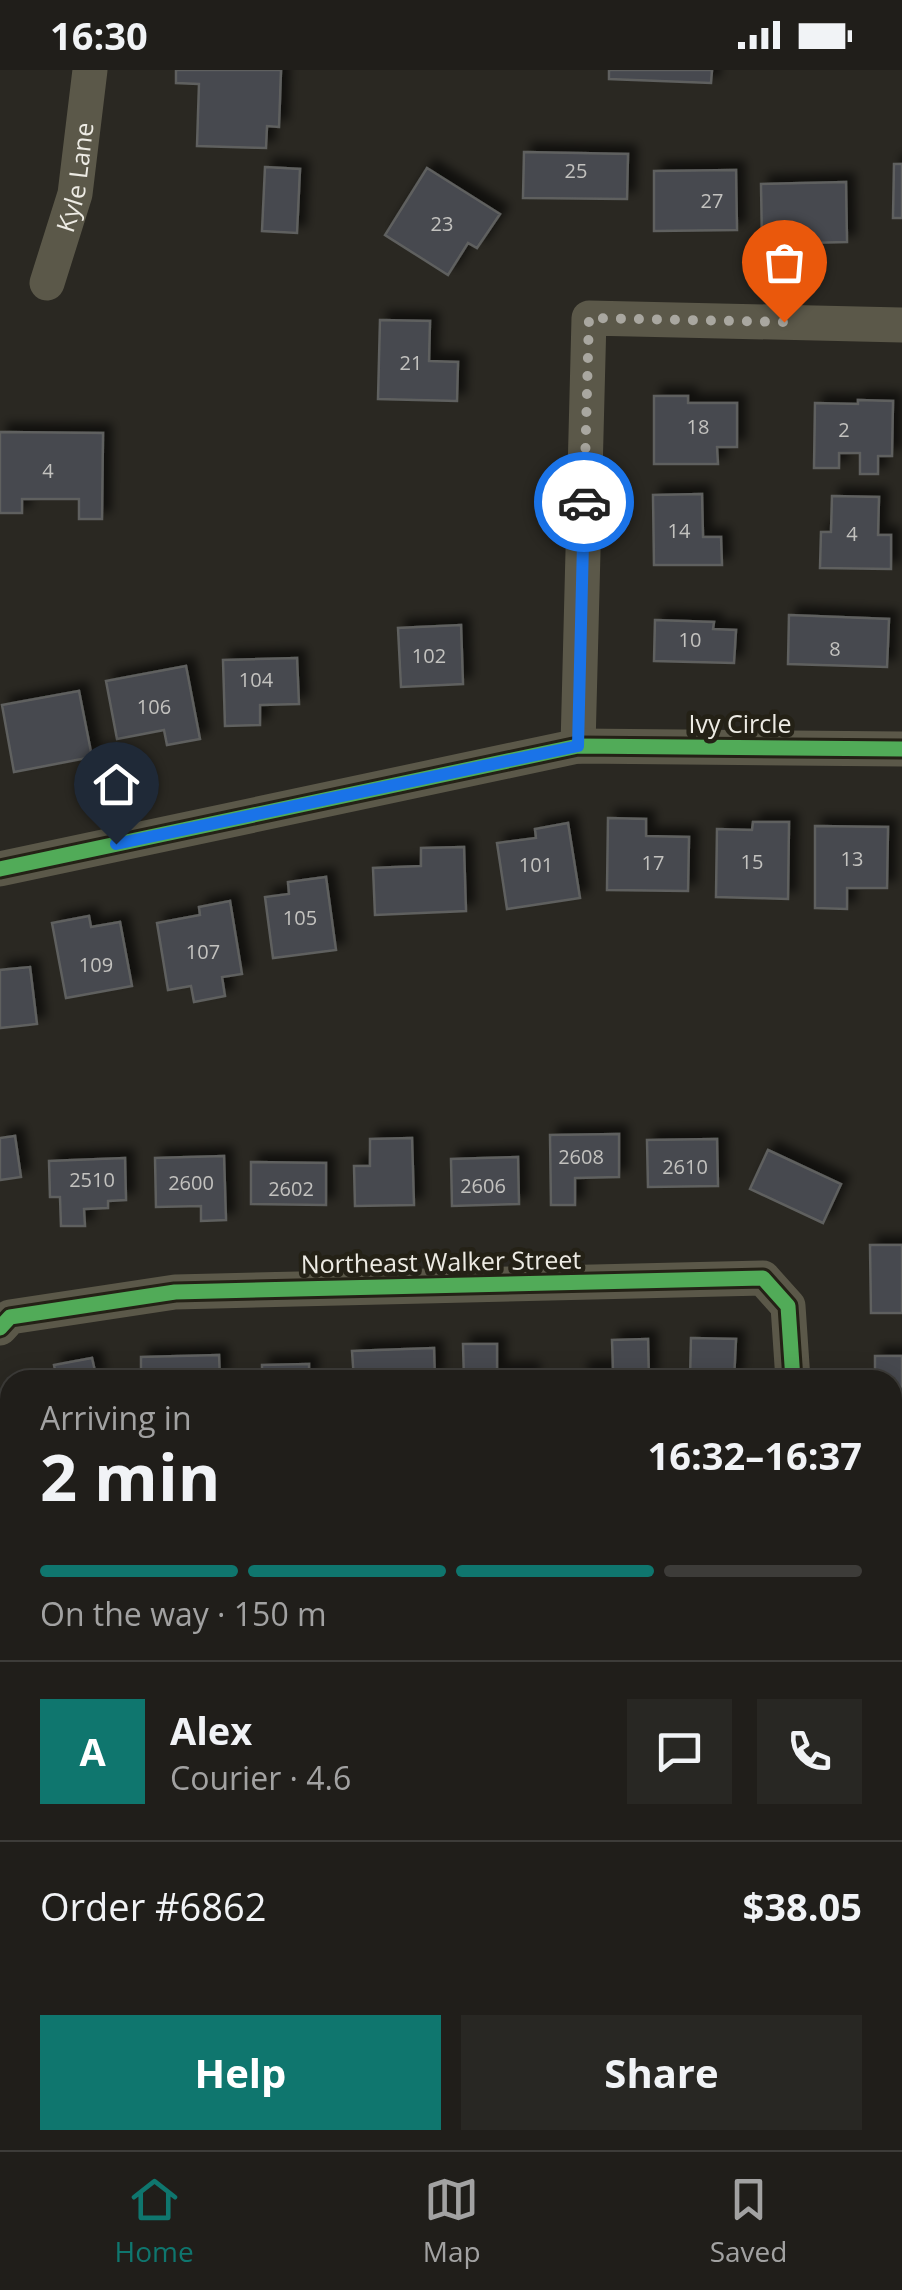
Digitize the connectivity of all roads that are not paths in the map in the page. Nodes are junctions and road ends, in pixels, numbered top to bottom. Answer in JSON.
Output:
{"nodes":[{"id":1,"x":90,"y":70,"type":"edge"},
{"id":2,"x":47,"y":283,"type":"dead end"},
{"id":3,"x":902,"y":325,"type":"edge"},
{"id":4,"x":578,"y":746,"type":"junction"},
{"id":5,"x":902,"y":749,"type":"edge"},
{"id":6,"x":0,"y":869,"type":"edge"},
{"id":7,"x":5,"y":1322,"type":"edge"},
{"id":8,"x":791,"y":1370,"type":"edge"}],
"edges":[{"from":1,"to":2,"type":"street","name":"Kyle Lane"},
{"from":3,"to":4,"type":"street"},
{"from":4,"to":5,"type":"street","name":"Ivy Circle"},
{"from":4,"to":6,"type":"street","name":"Ivy Circle"},
{"from":7,"to":8,"type":"street","name":"Northeast Walker Street"}]}
